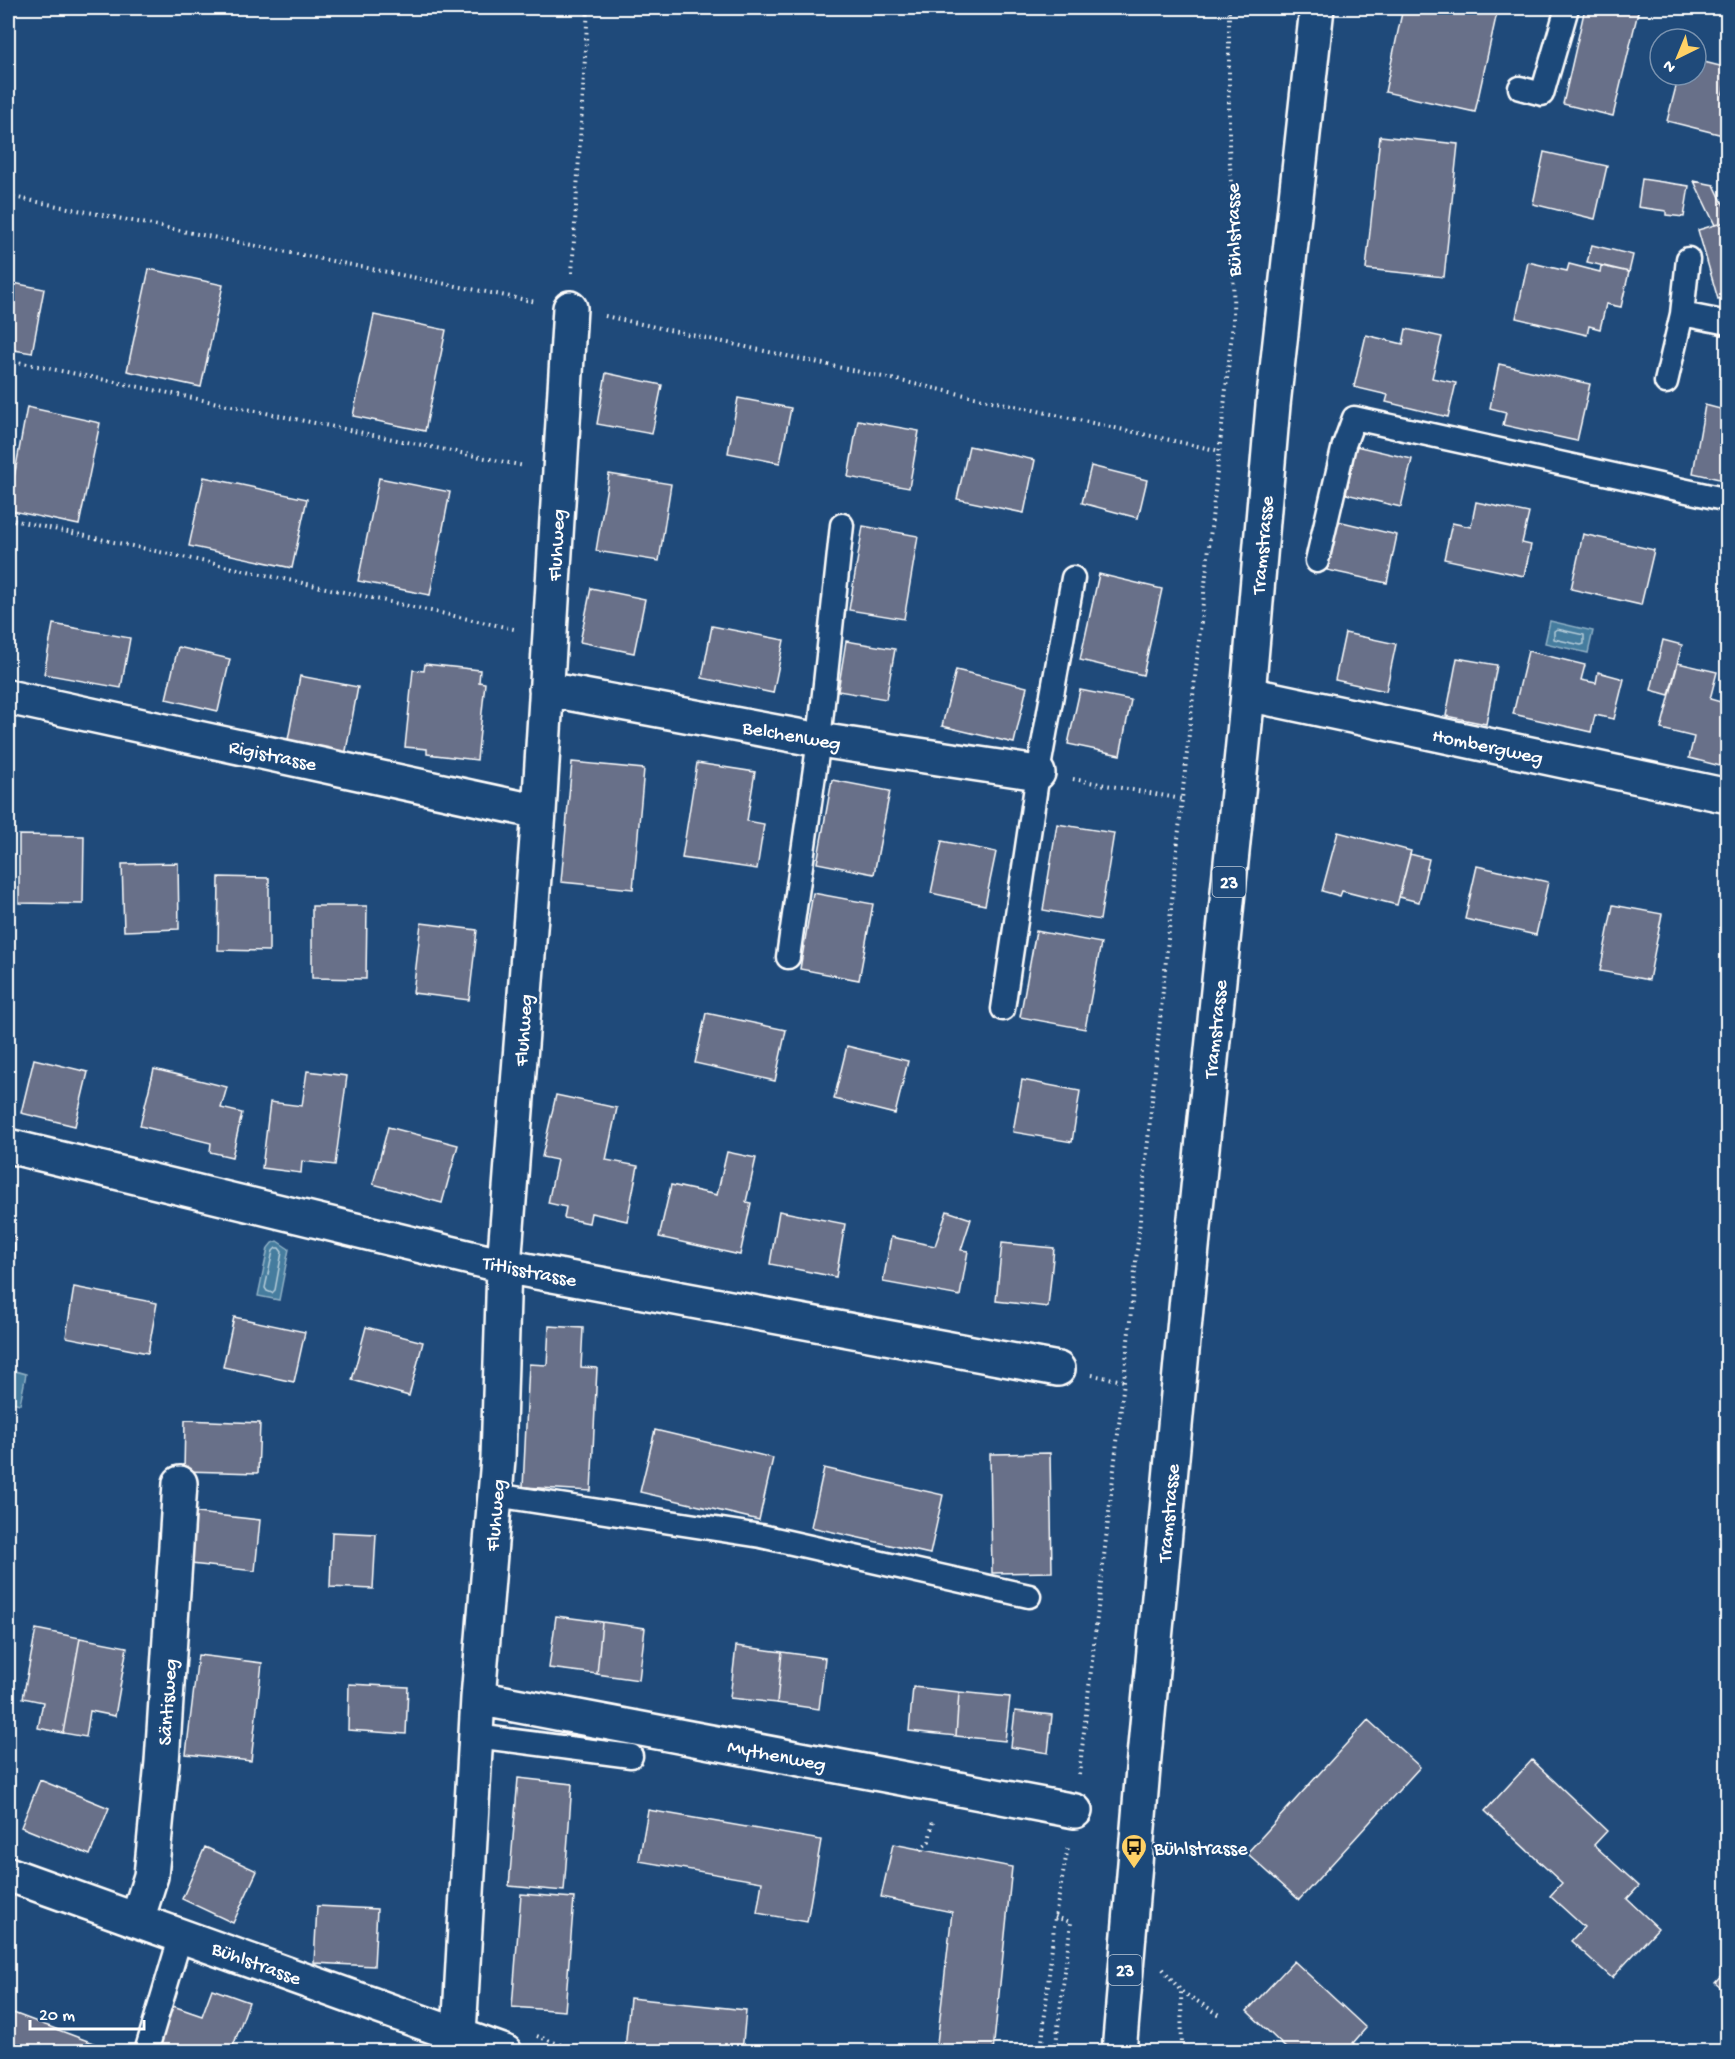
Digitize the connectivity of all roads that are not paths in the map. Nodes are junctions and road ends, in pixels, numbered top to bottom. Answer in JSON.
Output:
{"nodes":[{"id":1,"x":1317,"y":8,"type":"edge"},
{"id":2,"x":1567,"y":8,"type":"edge"},
{"id":3,"x":1520,"y":88,"type":"dead end"},
{"id":4,"x":1688,"y":259,"type":"dead end"},
{"id":5,"x":570,"y":309,"type":"road end"},
{"id":6,"x":1682,"y":314,"type":"junction"},
{"id":7,"x":1728,"y":322,"type":"edge"},
{"id":8,"x":1666,"y":382,"type":"dead end"},
{"id":9,"x":1728,"y":500,"type":"edge"},
{"id":10,"x":842,"y":525,"type":"dead end"},
{"id":11,"x":1317,"y":561,"type":"dead end"},
{"id":12,"x":1074,"y":578,"type":"dead end"},
{"id":13,"x":546,"y":689,"type":"junction"},
{"id":14,"x":1248,"y":694,"type":"junction"},
{"id":15,"x":8,"y":697,"type":"edge"},
{"id":16,"x":819,"y":740,"type":"junction"},
{"id":17,"x":1038,"y":773,"type":"junction"},
{"id":18,"x":1728,"y":796,"type":"edge"},
{"id":19,"x":539,"y":812,"type":"junction"},
{"id":20,"x":788,"y":957,"type":"dead end"},
{"id":21,"x":1003,"y":1009,"type":"dead end"},
{"id":22,"x":8,"y":1146,"type":"edge"},
{"id":23,"x":504,"y":1266,"type":"junction"},
{"id":24,"x":1058,"y":1369,"type":"dead end"},
{"id":25,"x":180,"y":1483,"type":"dead end"},
{"id":26,"x":495,"y":1495,"type":"junction"},
{"id":27,"x":1029,"y":1596,"type":"dead end"},
{"id":28,"x":478,"y":1698,"type":"junction"},
{"id":29,"x":476,"y":1736,"type":"junction"},
{"id":30,"x":631,"y":1756,"type":"dead end"},
{"id":31,"x":1075,"y":1810,"type":"road end"},
{"id":32,"x":8,"y":1874,"type":"edge"},
{"id":33,"x":137,"y":1920,"type":"junction"},
{"id":34,"x":181,"y":1935,"type":"junction"},
{"id":35,"x":516,"y":2042,"type":"edge"},
{"id":36,"x":459,"y":2043,"type":"edge"},
{"id":37,"x":146,"y":2052,"type":"edge"},
{"id":38,"x":1119,"y":2052,"type":"edge"}],
"edges":[{"from":1,"to":14,"type":"street","name":"Tramstrasse","number":"23"},
{"from":2,"to":3,"type":"lane"},
{"from":4,"to":6,"type":"lane"},
{"from":5,"to":13,"type":"street","name":"Fluhweg"},
{"from":6,"to":7,"type":"lane"},
{"from":6,"to":8,"type":"lane"},
{"from":9,"to":11,"type":"lane"},
{"from":10,"to":16,"type":"lane"},
{"from":12,"to":17,"type":"lane"},
{"from":13,"to":16,"type":"street","name":"Belchenweg"},
{"from":13,"to":19,"type":"street","name":"Fluhweg"},
{"from":14,"to":18,"type":"street","name":"Hombergweg"},
{"from":14,"to":38,"type":"street","name":"Tramstrasse","number":"23"},
{"from":15,"to":19,"type":"street","name":"Rigistrasse"},
{"from":16,"to":17,"type":"street","name":"Belchenweg"},
{"from":16,"to":20,"type":"lane"},
{"from":17,"to":21,"type":"lane"},
{"from":19,"to":23,"type":"street","name":"Fluhweg"},
{"from":22,"to":23,"type":"street","name":"Titlisstrasse"},
{"from":23,"to":24,"type":"street","name":"Titlisstrasse"},
{"from":23,"to":26,"type":"street","name":"Fluhweg"},
{"from":25,"to":33,"type":"street","name":"Säntisweg"},
{"from":26,"to":27,"type":"lane"},
{"from":26,"to":28,"type":"street","name":"Fluhweg"},
{"from":28,"to":29,"type":"street","name":"Fluhweg"},
{"from":28,"to":31,"type":"street","name":"Mythenweg"},
{"from":29,"to":30,"type":"lane"},
{"from":29,"to":36,"type":"street","name":"Fluhweg"},
{"from":32,"to":33,"type":"street","name":"Bühlstrasse"},
{"from":33,"to":34,"type":"street","name":"Bühlstrasse"},
{"from":34,"to":36,"type":"street","name":"Bühlstrasse"},
{"from":34,"to":37,"type":"lane"},
{"from":35,"to":36,"type":"street","name":"Bühlstrasse"}]}
